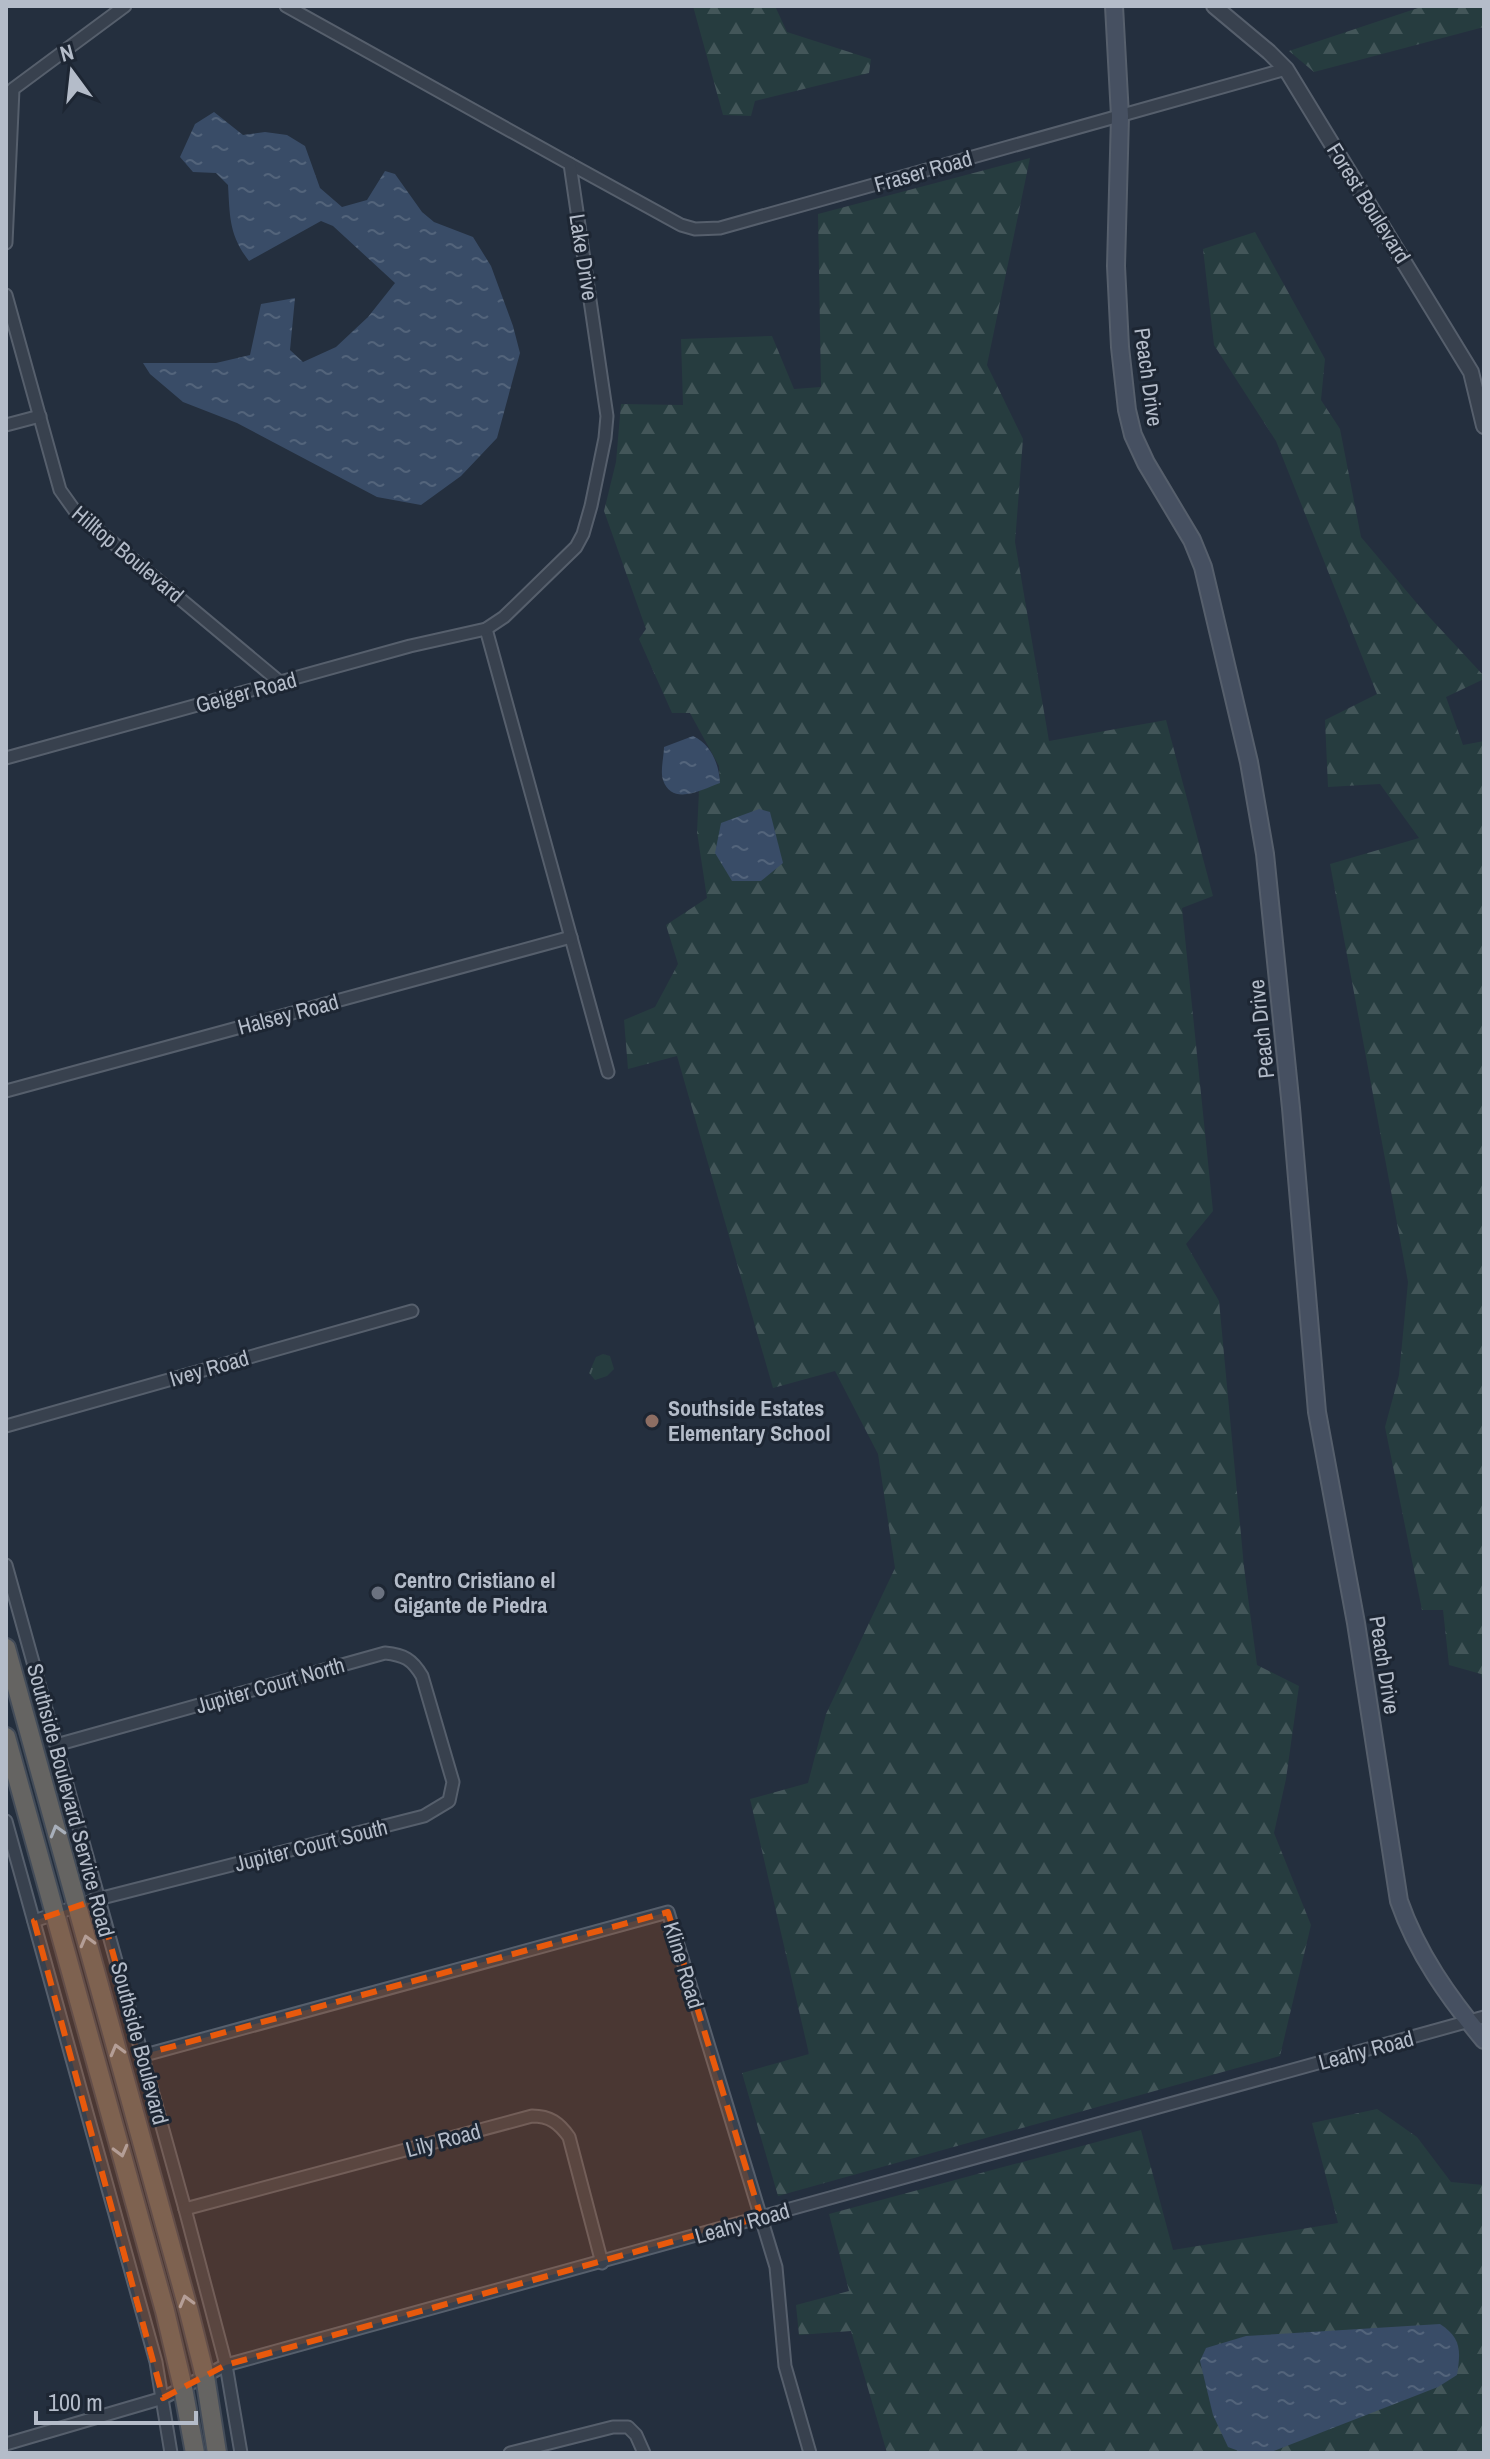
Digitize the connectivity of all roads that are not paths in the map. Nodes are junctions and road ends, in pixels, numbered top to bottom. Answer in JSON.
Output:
{"nodes":[{"id":1,"x":125,"y":6,"type":"edge"},
{"id":2,"x":286,"y":6,"type":"edge"},
{"id":3,"x":1114,"y":6,"type":"edge"},
{"id":4,"x":1214,"y":6,"type":"edge"},
{"id":5,"x":1286,"y":69,"type":"junction"},
{"id":6,"x":10,"y":91,"type":"edge"},
{"id":7,"x":1120,"y":116,"type":"junction"},
{"id":8,"x":570,"y":164,"type":"junction"},
{"id":9,"x":6,"y":243,"type":"edge"},
{"id":10,"x":6,"y":295,"type":"edge"},
{"id":11,"x":40,"y":416,"type":"junction"},
{"id":12,"x":6,"y":425,"type":"edge"},
{"id":13,"x":1484,"y":426,"type":"edge"},
{"id":14,"x":486,"y":629,"type":"junction"},
{"id":15,"x":281,"y":683,"type":"junction"},
{"id":16,"x":6,"y":758,"type":"edge"},
{"id":17,"x":571,"y":937,"type":"junction"},
{"id":18,"x":608,"y":1072,"type":"dead end"},
{"id":19,"x":6,"y":1091,"type":"edge"},
{"id":20,"x":412,"y":1311,"type":"dead end"},
{"id":21,"x":6,"y":1426,"type":"edge"},
{"id":22,"x":6,"y":1565,"type":"edge"},
{"id":23,"x":6,"y":1648,"type":"edge"},
{"id":24,"x":438,"y":1730,"type":"joint"},
{"id":25,"x":6,"y":1737,"type":"edge"},
{"id":26,"x":56,"y":1745,"type":"junction"},
{"id":27,"x":6,"y":1821,"type":"edge"},
{"id":28,"x":98,"y":1899,"type":"junction"},
{"id":29,"x":78,"y":1906,"type":"junction"},
{"id":30,"x":55,"y":1914,"type":"junction"},
{"id":31,"x":34,"y":1921,"type":"junction"},
{"id":32,"x":1476,"y":2019,"type":"edge"},
{"id":33,"x":1484,"y":2040,"type":"edge"},
{"id":34,"x":141,"y":2056,"type":"junction"},
{"id":35,"x":185,"y":2209,"type":"junction"},
{"id":36,"x":761,"y":2217,"type":"junction"},
{"id":37,"x":602,"y":2263,"type":"junction"},
{"id":38,"x":226,"y":2365,"type":"junction"},
{"id":39,"x":205,"y":2376,"type":"junction"},
{"id":40,"x":183,"y":2388,"type":"junction"},
{"id":41,"x":163,"y":2398,"type":"junction"},
{"id":42,"x":6,"y":2444,"type":"edge"},
{"id":43,"x":171,"y":2453,"type":"edge"},
{"id":44,"x":195,"y":2453,"type":"edge"},
{"id":45,"x":217,"y":2453,"type":"edge"},
{"id":46,"x":241,"y":2453,"type":"edge"},
{"id":47,"x":510,"y":2453,"type":"edge"},
{"id":48,"x":644,"y":2453,"type":"edge"},
{"id":49,"x":810,"y":2453,"type":"edge"}],
"edges":[{"from":1,"to":6,"type":"street"},
{"from":2,"to":8,"type":"street"},
{"from":3,"to":7,"type":"main road","name":"Peach Drive"},
{"from":4,"to":5,"type":"street","name":"Forest Boulevard"},
{"from":5,"to":7,"type":"street","name":"Fraser Road"},
{"from":5,"to":13,"type":"street","name":"Forest Boulevard"},
{"from":6,"to":9,"type":"street"},
{"from":7,"to":8,"type":"street","name":"Fraser Road"},
{"from":7,"to":32,"type":"main road","name":"Peach Drive"},
{"from":8,"to":14,"type":"street","name":"Lake Drive"},
{"from":10,"to":11,"type":"street","name":"Hilltop Boulevard"},
{"from":11,"to":12,"type":"street"},
{"from":11,"to":15,"type":"street","name":"Hilltop Boulevard"},
{"from":14,"to":15,"type":"street","name":"Geiger Road"},
{"from":14,"to":17,"type":"street"},
{"from":15,"to":16,"type":"street","name":"Geiger Road"},
{"from":17,"to":18,"type":"street"},
{"from":17,"to":19,"type":"street","name":"Halsey Road"},
{"from":20,"to":21,"type":"street","name":"Ivey Road"},
{"from":22,"to":26,"type":"street","name":"Southside Boulevard Service Road"},
{"from":29,"to":23,"type":"highway","name":"Southside Boulevard","one_way":true},
{"from":24,"to":26,"type":"street","name":"Jupiter Court North"},
{"from":24,"to":28,"type":"street","name":"Jupiter Court South"},
{"from":25,"to":30,"type":"highway"},
{"from":26,"to":28,"type":"street","name":"Southside Boulevard Service Road"},
{"from":27,"to":31,"type":"street"},
{"from":28,"to":29,"type":"street","name":"Jupiter Court South"},
{"from":28,"to":34,"type":"street","name":"Southside Boulevard Service Road"},
{"from":29,"to":30,"type":"street","name":"Jupiter Court South"},
{"from":39,"to":29,"type":"highway","name":"Southside Boulevard","one_way":true},
{"from":30,"to":31,"type":"street","name":"Jupiter Court South"},
{"from":30,"to":40,"type":"highway","one_way":true},
{"from":31,"to":41,"type":"street"},
{"from":32,"to":33,"type":"main road","name":"Peach Drive"},
{"from":32,"to":36,"type":"street","name":"Leahy Road"},
{"from":34,"to":35,"type":"street","name":"Southside Boulevard Service Road"},
{"from":34,"to":36,"type":"street","name":"Kline Road"},
{"from":35,"to":37,"type":"street","name":"Lily Road"},
{"from":35,"to":38,"type":"street","name":"Southside Boulevard Service Road"},
{"from":36,"to":37,"type":"street","name":"Leahy Road"},
{"from":36,"to":49,"type":"street","name":"Kline Road"},
{"from":37,"to":38,"type":"street","name":"Leahy Road"},
{"from":38,"to":39,"type":"street","name":"Leahy Road"},
{"from":38,"to":46,"type":"street","name":"Southside Boulevard Service Road"},
{"from":39,"to":40,"type":"street","name":"Leahy Road"},
{"from":39,"to":45,"type":"highway","name":"Southside Boulevard"},
{"from":40,"to":41,"type":"street","name":"Leahy Road"},
{"from":40,"to":44,"type":"highway"},
{"from":41,"to":42,"type":"street","name":"Leahy Road"},
{"from":41,"to":43,"type":"street"},
{"from":47,"to":48,"type":"street"}]}
